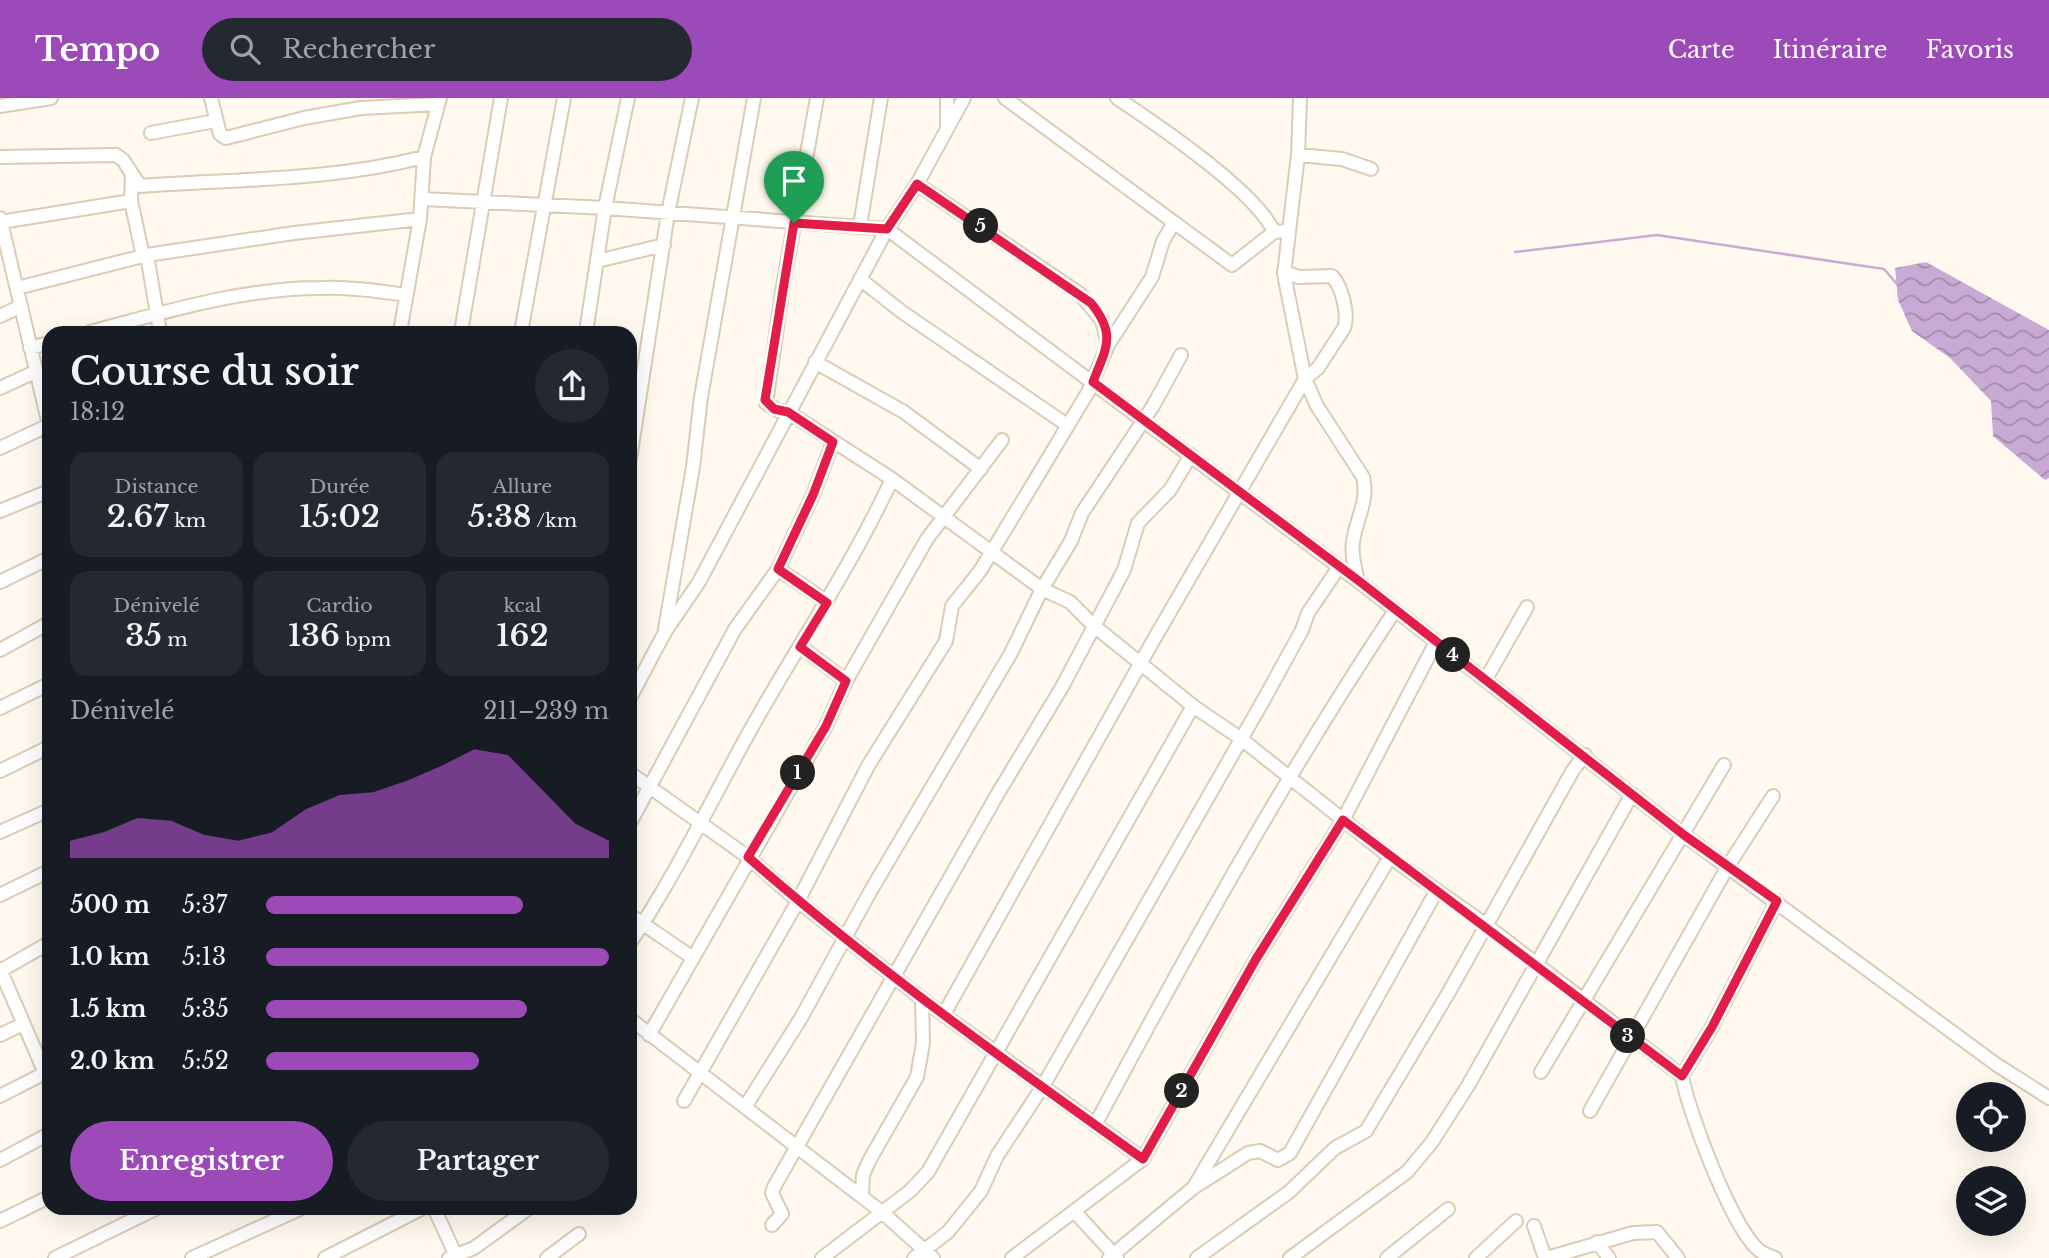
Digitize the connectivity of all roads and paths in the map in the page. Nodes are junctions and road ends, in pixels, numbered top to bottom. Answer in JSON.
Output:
{"nodes":[{"id":1,"x":51,"y":98,"type":"edge"},
{"id":2,"x":211,"y":98,"type":"edge"},
{"id":3,"x":501,"y":98,"type":"edge"},
{"id":4,"x":564,"y":98,"type":"edge"},
{"id":5,"x":628,"y":98,"type":"edge"},
{"id":6,"x":692,"y":98,"type":"edge"},
{"id":7,"x":754,"y":98,"type":"edge"},
{"id":8,"x":817,"y":98,"type":"edge"},
{"id":9,"x":881,"y":98,"type":"edge"},
{"id":10,"x":947,"y":98,"type":"edge"},
{"id":11,"x":964,"y":98,"type":"edge"},
{"id":12,"x":1005,"y":98,"type":"edge"},
{"id":13,"x":1117,"y":98,"type":"edge"},
{"id":14,"x":1300,"y":98,"type":"edge"},
{"id":15,"x":439,"y":101,"type":"edge"},
{"id":16,"x":0,"y":106,"type":"edge"},
{"id":17,"x":215,"y":121,"type":"junction"},
{"id":18,"x":947,"y":129,"type":"junction"},
{"id":19,"x":151,"y":133,"type":"dead end"},
{"id":20,"x":1298,"y":155,"type":"junction"},
{"id":21,"x":0,"y":157,"type":"edge"},
{"id":22,"x":424,"y":157,"type":"junction"},
{"id":23,"x":1371,"y":169,"type":"dead end"},
{"id":24,"x":132,"y":175,"type":"junction"},
{"id":25,"x":917,"y":184,"type":"junction"},
{"id":26,"x":423,"y":199,"type":"junction"},
{"id":27,"x":131,"y":201,"type":"junction"},
{"id":28,"x":482,"y":203,"type":"junction"},
{"id":29,"x":542,"y":206,"type":"junction"},
{"id":30,"x":605,"y":208,"type":"junction"},
{"id":31,"x":668,"y":213,"type":"junction"},
{"id":32,"x":420,"y":219,"type":"junction"},
{"id":33,"x":732,"y":219,"type":"junction"},
{"id":34,"x":1,"y":220,"type":"edge"},
{"id":35,"x":794,"y":223,"type":"junction"},
{"id":36,"x":1173,"y":224,"type":"junction"},
{"id":37,"x":860,"y":226,"type":"junction"},
{"id":38,"x":887,"y":229,"type":"junction"},
{"id":39,"x":1287,"y":231,"type":"junction"},
{"id":40,"x":1273,"y":232,"type":"junction"},
{"id":41,"x":664,"y":244,"type":"junction"},
{"id":42,"x":4,"y":254,"type":"edge"},
{"id":43,"x":145,"y":256,"type":"junction"},
{"id":44,"x":597,"y":261,"type":"junction"},
{"id":45,"x":1284,"y":271,"type":"junction"},
{"id":46,"x":860,"y":279,"type":"junction"},
{"id":47,"x":17,"y":288,"type":"junction"},
{"id":48,"x":407,"y":295,"type":"junction"},
{"id":49,"x":21,"y":306,"type":"junction"},
{"id":50,"x":156,"y":315,"type":"junction"},
{"id":51,"x":0,"y":316,"type":"edge"},
{"id":52,"x":113,"y":326,"type":"edge"},
{"id":53,"x":159,"y":326,"type":"edge"},
{"id":54,"x":401,"y":326,"type":"edge"},
{"id":55,"x":462,"y":326,"type":"edge"},
{"id":56,"x":523,"y":326,"type":"edge"},
{"id":57,"x":587,"y":326,"type":"edge"},
{"id":58,"x":42,"y":345,"type":"edge"},
{"id":59,"x":1108,"y":345,"type":"junction"},
{"id":60,"x":30,"y":348,"type":"junction"},
{"id":61,"x":1181,"y":355,"type":"dead end"},
{"id":62,"x":815,"y":362,"type":"junction"},
{"id":63,"x":37,"y":371,"type":"junction"},
{"id":64,"x":1305,"y":379,"type":"junction"},
{"id":65,"x":1093,"y":382,"type":"junction"},
{"id":66,"x":0,"y":388,"type":"edge"},
{"id":67,"x":42,"y":389,"type":"edge"},
{"id":68,"x":788,"y":412,"type":"junction"},
{"id":69,"x":637,"y":415,"type":"edge"},
{"id":70,"x":1142,"y":418,"type":"junction"},
{"id":71,"x":1067,"y":425,"type":"junction"},
{"id":72,"x":42,"y":428,"type":"edge"},
{"id":73,"x":1002,"y":440,"type":"dead end"},
{"id":74,"x":833,"y":442,"type":"junction"},
{"id":75,"x":0,"y":448,"type":"edge"},
{"id":76,"x":1191,"y":455,"type":"junction"},
{"id":77,"x":981,"y":469,"type":"junction"},
{"id":78,"x":892,"y":479,"type":"junction"},
{"id":79,"x":1238,"y":492,"type":"junction"},
{"id":80,"x":42,"y":494,"type":"edge"},
{"id":81,"x":0,"y":511,"type":"edge"},
{"id":82,"x":946,"y":517,"type":"junction"},
{"id":83,"x":992,"y":550,"type":"junction"},
{"id":84,"x":42,"y":561,"type":"edge"},
{"id":85,"x":1339,"y":567,"type":"junction"},
{"id":86,"x":778,"y":569,"type":"junction"},
{"id":87,"x":1359,"y":581,"type":"junction"},
{"id":88,"x":0,"y":582,"type":"edge"},
{"id":89,"x":1042,"y":589,"type":"junction"},
{"id":90,"x":827,"y":603,"type":"junction"},
{"id":91,"x":1527,"y":607,"type":"dead end"},
{"id":92,"x":1394,"y":612,"type":"junction"},
{"id":93,"x":1093,"y":625,"type":"junction"},
{"id":94,"x":42,"y":627,"type":"edge"},
{"id":95,"x":665,"y":632,"type":"junction"},
{"id":96,"x":1436,"y":642,"type":"junction"},
{"id":97,"x":800,"y":647,"type":"junction"},
{"id":98,"x":0,"y":650,"type":"edge"},
{"id":99,"x":1142,"y":662,"type":"junction"},
{"id":100,"x":1486,"y":679,"type":"junction"},
{"id":101,"x":846,"y":681,"type":"junction"},
{"id":102,"x":637,"y":685,"type":"edge"},
{"id":103,"x":42,"y":687,"type":"edge"},
{"id":104,"x":1194,"y":706,"type":"junction"},
{"id":105,"x":0,"y":708,"type":"edge"},
{"id":106,"x":1240,"y":738,"type":"junction"},
{"id":107,"x":42,"y":750,"type":"edge"},
{"id":108,"x":1585,"y":755,"type":"junction"},
{"id":109,"x":1724,"y":765,"type":"dead end"},
{"id":110,"x":0,"y":771,"type":"edge"},
{"id":111,"x":637,"y":777,"type":"edge"},
{"id":112,"x":1290,"y":778,"type":"junction"},
{"id":113,"x":650,"y":785,"type":"junction"},
{"id":114,"x":1632,"y":794,"type":"junction"},
{"id":115,"x":1773,"y":796,"type":"dead end"},
{"id":116,"x":637,"y":810,"type":"edge"},
{"id":117,"x":42,"y":813,"type":"edge"},
{"id":118,"x":1343,"y":820,"type":"junction"},
{"id":119,"x":700,"y":824,"type":"junction"},
{"id":120,"x":0,"y":832,"type":"edge"},
{"id":121,"x":1684,"y":835,"type":"junction"},
{"id":122,"x":748,"y":857,"type":"junction"},
{"id":123,"x":1390,"y":858,"type":"junction"},
{"id":124,"x":1728,"y":866,"type":"junction"},
{"id":125,"x":42,"y":874,"type":"edge"},
{"id":126,"x":1436,"y":892,"type":"junction"},
{"id":127,"x":0,"y":895,"type":"edge"},
{"id":128,"x":798,"y":901,"type":"junction"},
{"id":129,"x":1777,"y":901,"type":"junction"},
{"id":130,"x":637,"y":920,"type":"edge"},
{"id":131,"x":643,"y":924,"type":"junction"},
{"id":132,"x":1486,"y":925,"type":"junction"},
{"id":133,"x":637,"y":933,"type":"edge"},
{"id":134,"x":847,"y":938,"type":"junction"},
{"id":135,"x":42,"y":947,"type":"edge"},
{"id":136,"x":693,"y":958,"type":"junction"},
{"id":137,"x":1536,"y":966,"type":"junction"},
{"id":138,"x":0,"y":970,"type":"edge"},
{"id":139,"x":895,"y":978,"type":"junction"},
{"id":140,"x":922,"y":999,"type":"junction"},
{"id":141,"x":1583,"y":1001,"type":"junction"},
{"id":142,"x":944,"y":1014,"type":"junction"},
{"id":143,"x":23,"y":1024,"type":"junction"},
{"id":144,"x":637,"y":1025,"type":"edge"},
{"id":145,"x":0,"y":1035,"type":"edge"},
{"id":146,"x":649,"y":1035,"type":"junction"},
{"id":147,"x":1631,"y":1038,"type":"junction"},
{"id":148,"x":995,"y":1050,"type":"junction"},
{"id":149,"x":42,"y":1066,"type":"edge"},
{"id":150,"x":1541,"y":1072,"type":"dead end"},
{"id":151,"x":700,"y":1074,"type":"junction"},
{"id":152,"x":42,"y":1075,"type":"edge"},
{"id":153,"x":1682,"y":1076,"type":"junction"},
{"id":154,"x":1043,"y":1086,"type":"junction"},
{"id":155,"x":0,"y":1096,"type":"edge"},
{"id":156,"x":2049,"y":1098,"type":"edge"},
{"id":157,"x":684,"y":1101,"type":"dead end"},
{"id":158,"x":745,"y":1107,"type":"junction"},
{"id":159,"x":1590,"y":1111,"type":"dead end"},
{"id":160,"x":1095,"y":1125,"type":"junction"},
{"id":161,"x":42,"y":1139,"type":"edge"},
{"id":162,"x":798,"y":1147,"type":"junction"},
{"id":163,"x":1143,"y":1159,"type":"junction"},
{"id":164,"x":0,"y":1160,"type":"edge"},
{"id":165,"x":1193,"y":1188,"type":"junction"},
{"id":166,"x":862,"y":1196,"type":"junction"},
{"id":167,"x":42,"y":1201,"type":"edge"},
{"id":168,"x":1448,"y":1209,"type":"dead end"},
{"id":169,"x":1074,"y":1211,"type":"junction"},
{"id":170,"x":883,"y":1213,"type":"junction"},
{"id":171,"x":143,"y":1215,"type":"edge"},
{"id":172,"x":287,"y":1215,"type":"edge"},
{"id":173,"x":409,"y":1215,"type":"edge"},
{"id":174,"x":437,"y":1215,"type":"edge"},
{"id":175,"x":519,"y":1215,"type":"edge"},
{"id":176,"x":0,"y":1221,"type":"edge"},
{"id":177,"x":1516,"y":1221,"type":"dead end"},
{"id":178,"x":772,"y":1225,"type":"dead end"},
{"id":179,"x":1534,"y":1226,"type":"dead end"},
{"id":180,"x":579,"y":1234,"type":"dead end"},
{"id":181,"x":1597,"y":1242,"type":"junction"},
{"id":182,"x":1756,"y":1254,"type":"edge"},
{"id":183,"x":924,"y":1255,"type":"edge"},
{"id":184,"x":454,"y":1257,"type":"edge"},
{"id":185,"x":1113,"y":1257,"type":"edge"},
{"id":186,"x":55,"y":1258,"type":"edge"},
{"id":187,"x":192,"y":1258,"type":"edge"},
{"id":188,"x":325,"y":1258,"type":"edge"},
{"id":189,"x":547,"y":1258,"type":"edge"},
{"id":190,"x":822,"y":1258,"type":"edge"},
{"id":191,"x":1012,"y":1258,"type":"edge"},
{"id":192,"x":1197,"y":1258,"type":"edge"},
{"id":193,"x":1290,"y":1258,"type":"edge"},
{"id":194,"x":1387,"y":1258,"type":"edge"},
{"id":195,"x":1476,"y":1258,"type":"edge"},
{"id":196,"x":1546,"y":1258,"type":"edge"},
{"id":197,"x":1609,"y":1258,"type":"edge"},
{"id":198,"x":1678,"y":1258,"type":"edge"},
{"id":199,"x":1775,"y":1258,"type":"edge"}],
"edges":[{"from":1,"to":16,"type":"street"},
{"from":2,"to":17,"type":"street"},
{"from":3,"to":28,"type":"street"},
{"from":4,"to":29,"type":"street"},
{"from":5,"to":30,"type":"street"},
{"from":6,"to":31,"type":"street"},
{"from":7,"to":33,"type":"street"},
{"from":8,"to":35,"type":"street"},
{"from":9,"to":37,"type":"street"},
{"from":10,"to":18,"type":"street"},
{"from":11,"to":18,"type":"street"},
{"from":12,"to":36,"type":"street"},
{"from":13,"to":40,"type":"street"},
{"from":14,"to":20,"type":"street"},
{"from":15,"to":17,"type":"street"},
{"from":15,"to":22,"type":"street"},
{"from":17,"to":19,"type":"street"},
{"from":18,"to":25,"type":"street"},
{"from":20,"to":23,"type":"street"},
{"from":20,"to":39,"type":"street"},
{"from":21,"to":24,"type":"street"},
{"from":22,"to":24,"type":"street"},
{"from":22,"to":26,"type":"street"},
{"from":24,"to":27,"type":"street"},
{"from":25,"to":38,"type":"street"},
{"from":25,"to":59,"type":"street"},
{"from":26,"to":28,"type":"street"},
{"from":26,"to":32,"type":"street"},
{"from":27,"to":34,"type":"street"},
{"from":27,"to":43,"type":"street"},
{"from":28,"to":29,"type":"street"},
{"from":28,"to":55,"type":"street"},
{"from":29,"to":30,"type":"street"},
{"from":29,"to":56,"type":"street"},
{"from":30,"to":31,"type":"street"},
{"from":30,"to":44,"type":"street"},
{"from":31,"to":33,"type":"street"},
{"from":31,"to":41,"type":"street"},
{"from":32,"to":43,"type":"street"},
{"from":32,"to":48,"type":"street"},
{"from":33,"to":35,"type":"street"},
{"from":33,"to":95,"type":"street"},
{"from":34,"to":42,"type":"street"},
{"from":35,"to":37,"type":"street"},
{"from":35,"to":68,"type":"street"},
{"from":36,"to":40,"type":"street"},
{"from":36,"to":59,"type":"street"},
{"from":37,"to":38,"type":"street"},
{"from":38,"to":46,"type":"street"},
{"from":38,"to":65,"type":"street"},
{"from":39,"to":40,"type":"street"},
{"from":39,"to":45,"type":"street"},
{"from":41,"to":44,"type":"street"},
{"from":41,"to":69,"type":"street"},
{"from":42,"to":47,"type":"street"},
{"from":43,"to":47,"type":"street"},
{"from":43,"to":50,"type":"street"},
{"from":44,"to":57,"type":"street"},
{"from":45,"to":64,"type":"street"},
{"from":45,"to":64,"type":"street"},
{"from":46,"to":62,"type":"street"},
{"from":46,"to":71,"type":"street"},
{"from":47,"to":49,"type":"street"},
{"from":48,"to":50,"type":"street"},
{"from":48,"to":54,"type":"street"},
{"from":49,"to":51,"type":"street"},
{"from":49,"to":60,"type":"street"},
{"from":50,"to":52,"type":"street"},
{"from":50,"to":53,"type":"street"},
{"from":58,"to":60,"type":"street"},
{"from":59,"to":65,"type":"street"},
{"from":60,"to":63,"type":"street"},
{"from":61,"to":70,"type":"street"},
{"from":62,"to":68,"type":"street"},
{"from":62,"to":77,"type":"street"},
{"from":63,"to":66,"type":"street"},
{"from":63,"to":67,"type":"street"},
{"from":64,"to":79,"type":"street"},
{"from":64,"to":87,"type":"street"},
{"from":65,"to":70,"type":"street"},
{"from":65,"to":71,"type":"street"},
{"from":68,"to":74,"type":"street"},
{"from":68,"to":95,"type":"street"},
{"from":70,"to":76,"type":"street"},
{"from":70,"to":89,"type":"street"},
{"from":71,"to":83,"type":"street"},
{"from":72,"to":75,"type":"street"},
{"from":73,"to":77,"type":"street"},
{"from":74,"to":78,"type":"street"},
{"from":74,"to":86,"type":"street"},
{"from":76,"to":79,"type":"street"},
{"from":76,"to":93,"type":"street"},
{"from":77,"to":82,"type":"street"},
{"from":78,"to":82,"type":"street"},
{"from":78,"to":90,"type":"street"},
{"from":79,"to":85,"type":"street"},
{"from":79,"to":99,"type":"street"},
{"from":80,"to":81,"type":"street"},
{"from":82,"to":83,"type":"street"},
{"from":82,"to":101,"type":"street"},
{"from":83,"to":89,"type":"street"},
{"from":83,"to":128,"type":"street"},
{"from":84,"to":88,"type":"street"},
{"from":85,"to":87,"type":"street"},
{"from":85,"to":106,"type":"street"},
{"from":86,"to":90,"type":"street"},
{"from":86,"to":113,"type":"street"},
{"from":87,"to":92,"type":"street"},
{"from":89,"to":93,"type":"street"},
{"from":89,"to":134,"type":"street"},
{"from":90,"to":97,"type":"street"},
{"from":91,"to":100,"type":"street"},
{"from":92,"to":96,"type":"street"},
{"from":92,"to":112,"type":"street"},
{"from":93,"to":99,"type":"street"},
{"from":93,"to":139,"type":"street"},
{"from":94,"to":98,"type":"street"},
{"from":95,"to":102,"type":"street"},
{"from":96,"to":100,"type":"street"},
{"from":96,"to":118,"type":"street"},
{"from":97,"to":101,"type":"street"},
{"from":97,"to":119,"type":"street"},
{"from":99,"to":104,"type":"street"},
{"from":99,"to":142,"type":"street"},
{"from":100,"to":108,"type":"street"},
{"from":101,"to":122,"type":"street"},
{"from":103,"to":105,"type":"street"},
{"from":104,"to":106,"type":"street"},
{"from":104,"to":148,"type":"street"},
{"from":106,"to":112,"type":"street"},
{"from":106,"to":154,"type":"street"},
{"from":107,"to":110,"type":"street"},
{"from":108,"to":114,"type":"street"},
{"from":108,"to":132,"type":"street"},
{"from":109,"to":121,"type":"street"},
{"from":111,"to":113,"type":"street"},
{"from":112,"to":118,"type":"street"},
{"from":112,"to":160,"type":"street"},
{"from":113,"to":116,"type":"street"},
{"from":113,"to":119,"type":"street"},
{"from":114,"to":121,"type":"street"},
{"from":114,"to":137,"type":"street"},
{"from":115,"to":124,"type":"street"},
{"from":117,"to":120,"type":"street"},
{"from":118,"to":123,"type":"street"},
{"from":118,"to":163,"type":"street"},
{"from":119,"to":122,"type":"street"},
{"from":119,"to":131,"type":"street"},
{"from":121,"to":124,"type":"street"},
{"from":121,"to":141,"type":"street"},
{"from":122,"to":128,"type":"street"},
{"from":122,"to":136,"type":"street"},
{"from":123,"to":126,"type":"street"},
{"from":123,"to":165,"type":"street"},
{"from":124,"to":129,"type":"street"},
{"from":124,"to":147,"type":"street"},
{"from":125,"to":127,"type":"street"},
{"from":126,"to":132,"type":"street"},
{"from":126,"to":165,"type":"street"},
{"from":128,"to":134,"type":"street"},
{"from":128,"to":151,"type":"street"},
{"from":129,"to":153,"type":"street"},
{"from":129,"to":156,"type":"street"},
{"from":130,"to":131,"type":"street"},
{"from":131,"to":133,"type":"street"},
{"from":131,"to":136,"type":"street"},
{"from":132,"to":137,"type":"street"},
{"from":132,"to":192,"type":"street"},
{"from":134,"to":139,"type":"street"},
{"from":134,"to":158,"type":"street"},
{"from":135,"to":138,"type":"street"},
{"from":136,"to":146,"type":"street"},
{"from":137,"to":141,"type":"street"},
{"from":137,"to":193,"type":"street"},
{"from":138,"to":143,"type":"street"},
{"from":139,"to":140,"type":"street"},
{"from":139,"to":162,"type":"street"},
{"from":140,"to":142,"type":"street"},
{"from":140,"to":166,"type":"street"},
{"from":141,"to":147,"type":"street"},
{"from":141,"to":150,"type":"street"},
{"from":142,"to":148,"type":"street"},
{"from":143,"to":145,"type":"street"},
{"from":143,"to":149,"type":"street"},
{"from":144,"to":146,"type":"street"},
{"from":146,"to":151,"type":"street"},
{"from":147,"to":153,"type":"street"},
{"from":147,"to":159,"type":"street"},
{"from":148,"to":154,"type":"street"},
{"from":148,"to":170,"type":"street"},
{"from":151,"to":157,"type":"street"},
{"from":151,"to":158,"type":"street"},
{"from":152,"to":155,"type":"street"},
{"from":153,"to":182,"type":"street"},
{"from":154,"to":160,"type":"street"},
{"from":154,"to":183,"type":"street"},
{"from":158,"to":162,"type":"street"},
{"from":160,"to":163,"type":"street"},
{"from":161,"to":164,"type":"street"},
{"from":162,"to":166,"type":"street"},
{"from":162,"to":178,"type":"street"},
{"from":163,"to":169,"type":"street"},
{"from":165,"to":185,"type":"street"},
{"from":166,"to":170,"type":"street"},
{"from":167,"to":176,"type":"street"},
{"from":168,"to":194,"type":"street"},
{"from":169,"to":185,"type":"street"},
{"from":169,"to":191,"type":"street"},
{"from":170,"to":183,"type":"street"},
{"from":170,"to":190,"type":"street"},
{"from":171,"to":186,"type":"street"},
{"from":172,"to":187,"type":"street"},
{"from":173,"to":188,"type":"street"},
{"from":174,"to":184,"type":"street"},
{"from":175,"to":184,"type":"street"},
{"from":177,"to":195,"type":"street"},
{"from":179,"to":196,"type":"street"},
{"from":180,"to":189,"type":"street"},
{"from":181,"to":196,"type":"street"},
{"from":181,"to":197,"type":"street"},
{"from":181,"to":198,"type":"street"},
{"from":182,"to":199,"type":"street"}]}
